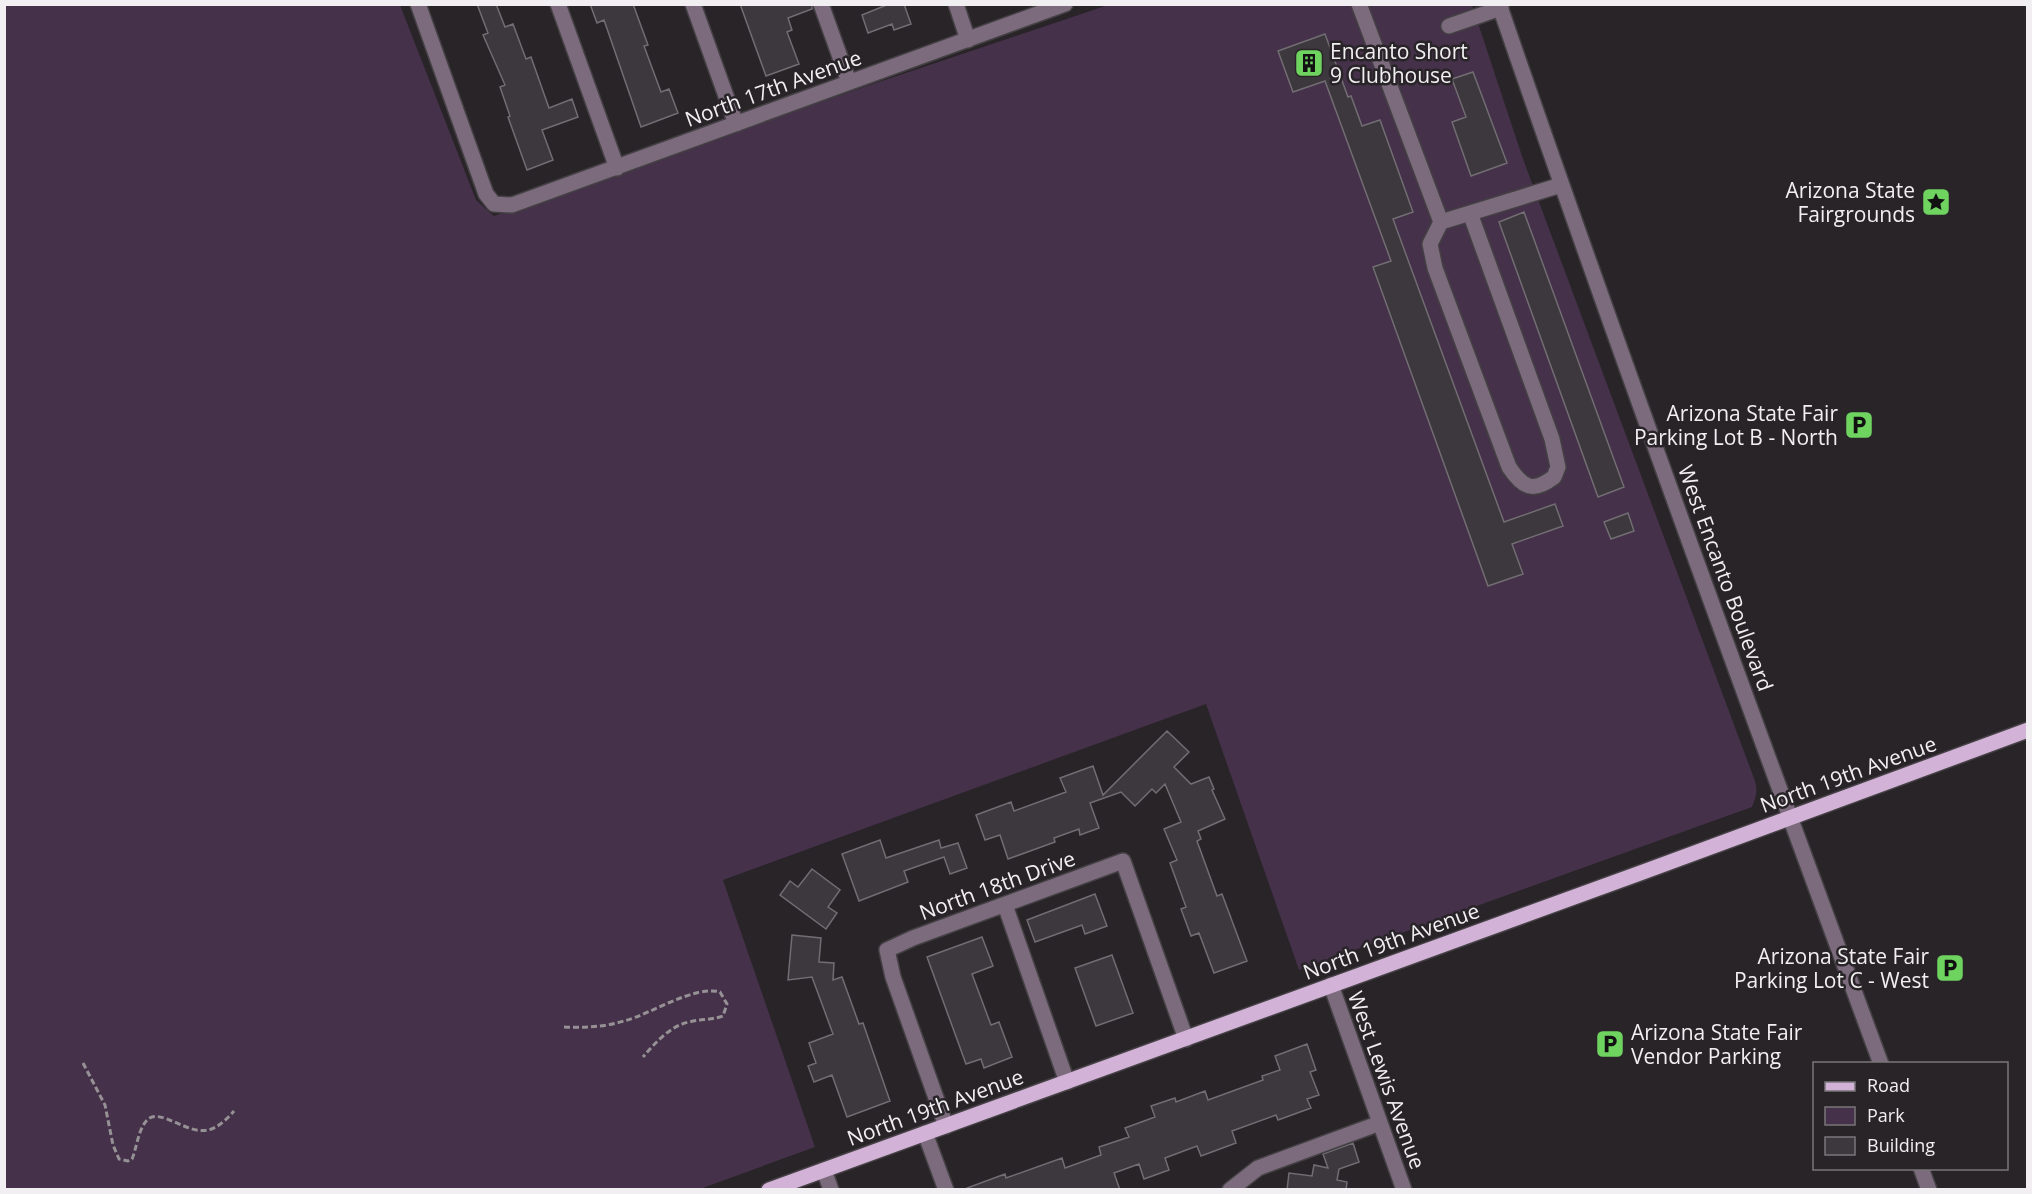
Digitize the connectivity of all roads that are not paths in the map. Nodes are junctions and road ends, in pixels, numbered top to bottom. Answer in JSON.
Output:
{"nodes":[{"id":1,"x":418,"y":4,"type":"edge"},
{"id":2,"x":558,"y":4,"type":"edge"},
{"id":3,"x":693,"y":4,"type":"edge"},
{"id":4,"x":820,"y":4,"type":"edge"},
{"id":5,"x":956,"y":4,"type":"edge"},
{"id":6,"x":1065,"y":4,"type":"edge"},
{"id":7,"x":1359,"y":4,"type":"edge"},
{"id":8,"x":1500,"y":6,"type":"edge"},
{"id":9,"x":1449,"y":26,"type":"dead end"},
{"id":10,"x":968,"y":40,"type":"junction"},
{"id":11,"x":849,"y":82,"type":"junction"},
{"id":12,"x":736,"y":124,"type":"junction"},
{"id":13,"x":617,"y":168,"type":"junction"},
{"id":14,"x":1561,"y":185,"type":"junction"},
{"id":15,"x":1470,"y":213,"type":"junction"},
{"id":16,"x":1441,"y":222,"type":"junction"},
{"id":17,"x":2028,"y":730,"type":"edge"},
{"id":18,"x":1790,"y":818,"type":"junction"},
{"id":19,"x":1005,"y":905,"type":"junction"},
{"id":20,"x":1331,"y":985,"type":"junction"},
{"id":21,"x":1186,"y":1039,"type":"junction"},
{"id":22,"x":1880,"y":1062,"type":"edge"},
{"id":23,"x":1067,"y":1082,"type":"junction"},
{"id":24,"x":1380,"y":1123,"type":"junction"},
{"id":25,"x":946,"y":1126,"type":"junction"},
{"id":26,"x":925,"y":1133,"type":"junction"},
{"id":27,"x":824,"y":1170,"type":"junction"},
{"id":28,"x":1922,"y":1170,"type":"edge"},
{"id":29,"x":769,"y":1190,"type":"edge"},
{"id":30,"x":831,"y":1190,"type":"edge"},
{"id":31,"x":946,"y":1190,"type":"edge"},
{"id":32,"x":1230,"y":1190,"type":"edge"},
{"id":33,"x":1404,"y":1190,"type":"edge"},
{"id":34,"x":1929,"y":1190,"type":"edge"}],
"edges":[{"from":1,"to":13,"type":"street","name":"North 17th Avenue"},
{"from":2,"to":13,"type":"street"},
{"from":3,"to":12,"type":"street"},
{"from":4,"to":11,"type":"street"},
{"from":5,"to":10,"type":"street"},
{"from":6,"to":10,"type":"street","name":"North 17th Avenue"},
{"from":7,"to":16,"type":"street"},
{"from":8,"to":9,"type":"street"},
{"from":8,"to":14,"type":"street","name":"West Encanto Boulevard"},
{"from":10,"to":11,"type":"street","name":"North 17th Avenue"},
{"from":11,"to":12,"type":"street","name":"North 17th Avenue"},
{"from":12,"to":13,"type":"street","name":"North 17th Avenue"},
{"from":14,"to":15,"type":"street"},
{"from":14,"to":18,"type":"street","name":"West Encanto Boulevard"},
{"from":15,"to":16,"type":"street"},
{"from":15,"to":16,"type":"street"},
{"from":17,"to":18,"type":"main road","name":"North 19th Avenue"},
{"from":18,"to":20,"type":"main road","name":"North 19th Avenue"},
{"from":18,"to":22,"type":"street","name":"West Encanto Boulevard"},
{"from":19,"to":21,"type":"street","name":"North 18th Drive"},
{"from":19,"to":23,"type":"street"},
{"from":19,"to":25,"type":"street","name":"North 18th Drive"},
{"from":20,"to":21,"type":"main road","name":"North 19th Avenue"},
{"from":20,"to":24,"type":"street","name":"West Lewis Avenue"},
{"from":21,"to":23,"type":"main road","name":"North 19th Avenue"},
{"from":23,"to":25,"type":"main road","name":"North 19th Avenue"},
{"from":24,"to":32,"type":"street"},
{"from":24,"to":33,"type":"street","name":"West Lewis Avenue"},
{"from":25,"to":26,"type":"main road","name":"North 19th Avenue"},
{"from":26,"to":27,"type":"main road","name":"North 19th Avenue"},
{"from":26,"to":31,"type":"street"},
{"from":27,"to":29,"type":"main road","name":"North 19th Avenue"},
{"from":27,"to":30,"type":"street"},
{"from":28,"to":34,"type":"street"}]}
